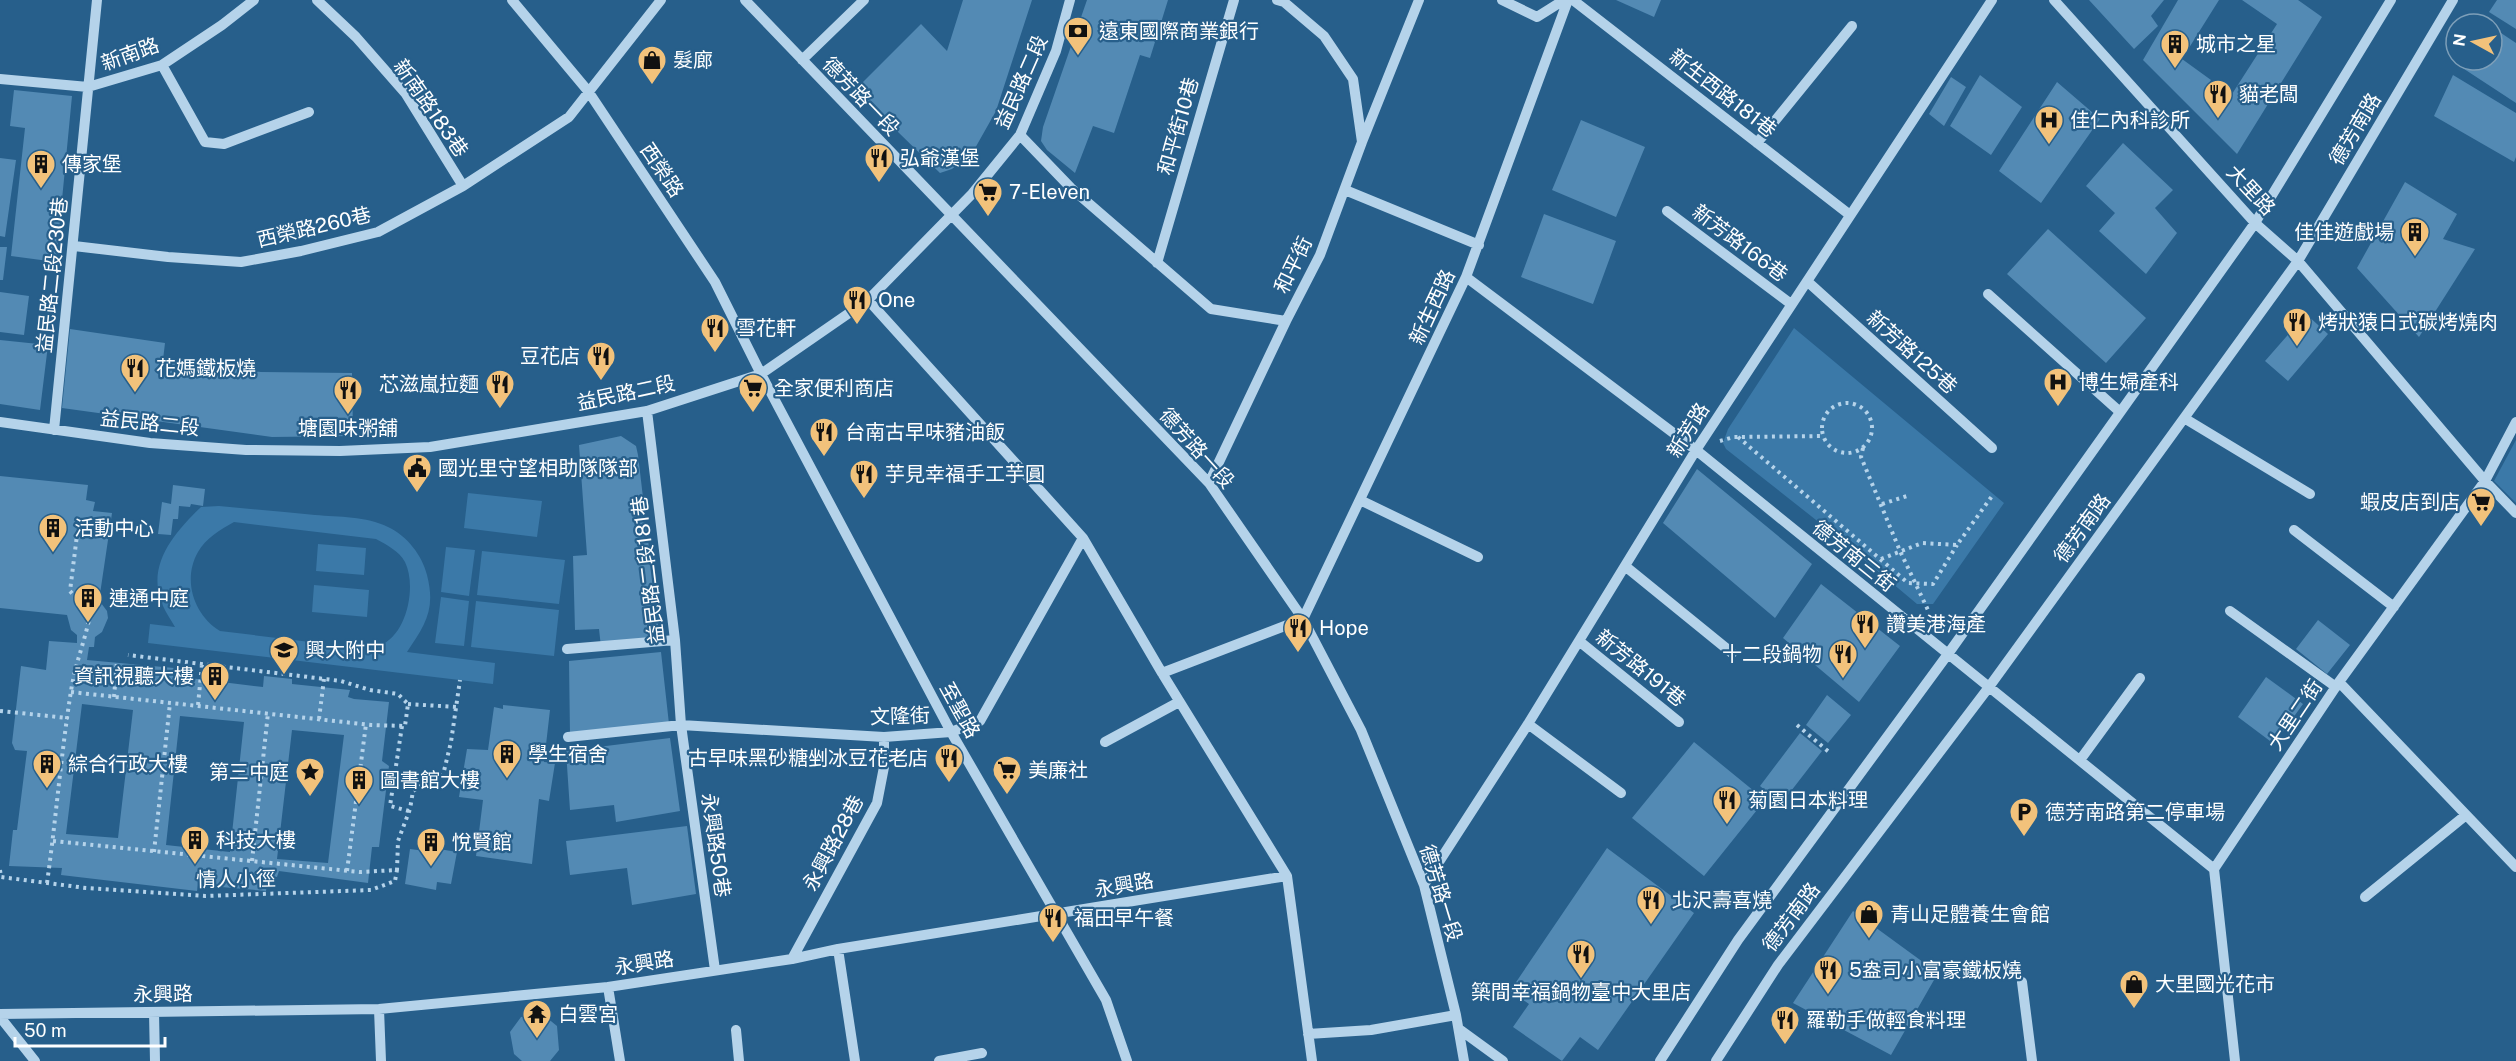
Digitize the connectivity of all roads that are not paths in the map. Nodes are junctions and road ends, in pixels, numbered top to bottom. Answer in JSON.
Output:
{"nodes":[{"id":1,"x":97,"y":0,"type":"edge"},
{"id":2,"x":254,"y":0,"type":"edge"},
{"id":3,"x":317,"y":0,"type":"edge"},
{"id":4,"x":512,"y":0,"type":"edge"},
{"id":5,"x":661,"y":0,"type":"edge"},
{"id":6,"x":745,"y":0,"type":"edge"},
{"id":7,"x":864,"y":0,"type":"edge"},
{"id":8,"x":1070,"y":0,"type":"edge"},
{"id":9,"x":1234,"y":0,"type":"edge"},
{"id":10,"x":1277,"y":0,"type":"edge"},
{"id":11,"x":1419,"y":0,"type":"edge"},
{"id":12,"x":1502,"y":0,"type":"edge"},
{"id":13,"x":1566,"y":0,"type":"edge"},
{"id":14,"x":1573,"y":0,"type":"edge"},
{"id":15,"x":1992,"y":0,"type":"edge"},
{"id":16,"x":2054,"y":0,"type":"edge"},
{"id":17,"x":2391,"y":0,"type":"edge"},
{"id":18,"x":2453,"y":0,"type":"edge"},
{"id":19,"x":1852,"y":26,"type":"dead end"},
{"id":20,"x":802,"y":60,"type":"junction"},
{"id":21,"x":162,"y":65,"type":"junction"},
{"id":22,"x":0,"y":79,"type":"edge"},
{"id":23,"x":88,"y":87,"type":"junction"},
{"id":24,"x":588,"y":91,"type":"junction"},
{"id":25,"x":309,"y":112,"type":"dead end"},
{"id":26,"x":1020,"y":135,"type":"junction"},
{"id":27,"x":1362,"y":142,"type":"junction"},
{"id":28,"x":1757,"y":143,"type":"junction"},
{"id":29,"x":464,"y":186,"type":"junction"},
{"id":30,"x":1345,"y":190,"type":"junction"},
{"id":31,"x":1667,"y":211,"type":"dead end"},
{"id":32,"x":1850,"y":215,"type":"junction"},
{"id":33,"x":951,"y":217,"type":"junction"},
{"id":34,"x":2255,"y":223,"type":"junction"},
{"id":35,"x":1479,"y":244,"type":"junction"},
{"id":36,"x":74,"y":246,"type":"junction"},
{"id":37,"x":2298,"y":261,"type":"junction"},
{"id":38,"x":1157,"y":262,"type":"junction"},
{"id":39,"x":1466,"y":278,"type":"junction"},
{"id":40,"x":1808,"y":282,"type":"junction"},
{"id":41,"x":1988,"y":294,"type":"dead end"},
{"id":42,"x":868,"y":300,"type":"junction"},
{"id":43,"x":1791,"y":304,"type":"junction"},
{"id":44,"x":1286,"y":321,"type":"junction"},
{"id":45,"x":761,"y":375,"type":"junction"},
{"id":46,"x":647,"y":411,"type":"junction"},
{"id":47,"x":2120,"y":412,"type":"junction"},
{"id":48,"x":2184,"y":418,"type":"junction"},
{"id":49,"x":0,"y":422,"type":"edge"},
{"id":50,"x":2516,"y":422,"type":"edge"},
{"id":51,"x":54,"y":430,"type":"junction"},
{"id":52,"x":1992,"y":448,"type":"dead end"},
{"id":53,"x":1696,"y":450,"type":"junction"},
{"id":54,"x":2485,"y":481,"type":"junction"},
{"id":55,"x":1209,"y":483,"type":"junction"},
{"id":56,"x":2310,"y":494,"type":"dead end"},
{"id":57,"x":1359,"y":500,"type":"junction"},
{"id":58,"x":2516,"y":513,"type":"edge"},
{"id":59,"x":2294,"y":530,"type":"dead end"},
{"id":60,"x":1083,"y":538,"type":"junction"},
{"id":61,"x":1478,"y":557,"type":"dead end"},
{"id":62,"x":1625,"y":566,"type":"junction"},
{"id":63,"x":2394,"y":607,"type":"junction"},
{"id":64,"x":2230,"y":611,"type":"dead end"},
{"id":65,"x":1303,"y":619,"type":"junction"},
{"id":66,"x":675,"y":640,"type":"junction"},
{"id":67,"x":1579,"y":641,"type":"junction"},
{"id":68,"x":567,"y":649,"type":"dead end"},
{"id":69,"x":1732,"y":653,"type":"dead end"},
{"id":70,"x":1948,"y":654,"type":"junction"},
{"id":71,"x":1161,"y":673,"type":"junction"},
{"id":72,"x":2139,"y":678,"type":"dead end"},
{"id":73,"x":2337,"y":685,"type":"junction"},
{"id":74,"x":1989,"y":687,"type":"junction"},
{"id":75,"x":1179,"y":702,"type":"junction"},
{"id":76,"x":1679,"y":722,"type":"dead end"},
{"id":77,"x":681,"y":724,"type":"junction"},
{"id":78,"x":1528,"y":724,"type":"junction"},
{"id":79,"x":951,"y":732,"type":"junction"},
{"id":80,"x":568,"y":737,"type":"dead end"},
{"id":81,"x":884,"y":737,"type":"junction"},
{"id":82,"x":1105,"y":742,"type":"dead end"},
{"id":83,"x":2079,"y":760,"type":"junction"},
{"id":84,"x":1621,"y":793,"type":"dead end"},
{"id":85,"x":2466,"y":815,"type":"junction"},
{"id":86,"x":2516,"y":867,"type":"edge"},
{"id":87,"x":2214,"y":869,"type":"junction"},
{"id":88,"x":1287,"y":876,"type":"junction"},
{"id":89,"x":1424,"y":885,"type":"junction"},
{"id":90,"x":2365,"y":897,"type":"dead end"},
{"id":91,"x":1056,"y":915,"type":"junction"},
{"id":92,"x":838,"y":949,"type":"junction"},
{"id":93,"x":792,"y":959,"type":"junction"},
{"id":94,"x":715,"y":970,"type":"junction"},
{"id":95,"x":2022,"y":982,"type":"dead end"},
{"id":96,"x":608,"y":987,"type":"junction"},
{"id":97,"x":379,"y":1010,"type":"junction"},
{"id":98,"x":154,"y":1012,"type":"junction"},
{"id":99,"x":1456,"y":1015,"type":"junction"},
{"id":100,"x":0,"y":1016,"type":"edge"},
{"id":101,"x":1459,"y":1029,"type":"junction"},
{"id":102,"x":736,"y":1030,"type":"dead end"},
{"id":103,"x":1308,"y":1034,"type":"junction"},
{"id":104,"x":982,"y":1053,"type":"dead end"},
{"id":105,"x":35,"y":1061,"type":"edge"},
{"id":106,"x":155,"y":1061,"type":"edge"},
{"id":107,"x":381,"y":1061,"type":"edge"},
{"id":108,"x":620,"y":1061,"type":"edge"},
{"id":109,"x":739,"y":1061,"type":"edge"},
{"id":110,"x":855,"y":1061,"type":"edge"},
{"id":111,"x":939,"y":1061,"type":"edge"},
{"id":112,"x":1127,"y":1061,"type":"edge"},
{"id":113,"x":1312,"y":1061,"type":"edge"},
{"id":114,"x":1464,"y":1061,"type":"edge"},
{"id":115,"x":1503,"y":1061,"type":"edge"},
{"id":116,"x":1660,"y":1061,"type":"edge"},
{"id":117,"x":1716,"y":1061,"type":"edge"},
{"id":118,"x":2031,"y":1061,"type":"edge"},
{"id":119,"x":2235,"y":1061,"type":"edge"}],
"edges":[{"from":1,"to":23,"type":"street","name":"益民路二段230巷"},
{"from":2,"to":21,"type":"street","name":"新南路"},
{"from":3,"to":29,"type":"street","name":"新南路183巷"},
{"from":4,"to":24,"type":"street","name":"西榮路"},
{"from":5,"to":24,"type":"street"},
{"from":6,"to":20,"type":"street","name":"德芳路一段"},
{"from":7,"to":20,"type":"street"},
{"from":8,"to":26,"type":"street","name":"益民路二段"},
{"from":9,"to":38,"type":"street","name":"和平街10巷"},
{"from":10,"to":27,"type":"street","name":"和平街"},
{"from":11,"to":27,"type":"street"},
{"from":12,"to":13,"type":"street"},
{"from":13,"to":35,"type":"street","name":"新生西路"},
{"from":14,"to":28,"type":"street","name":"新生西路181巷"},
{"from":15,"to":32,"type":"street","name":"新芳路"},
{"from":16,"to":34,"type":"street","name":"大里路"},
{"from":17,"to":34,"type":"street","name":"德芳南路"},
{"from":18,"to":37,"type":"street","name":"德芳南路"},
{"from":19,"to":28,"type":"street"},
{"from":20,"to":33,"type":"street","name":"德芳路一段"},
{"from":21,"to":23,"type":"street","name":"新南路"},
{"from":21,"to":25,"type":"street"},
{"from":22,"to":23,"type":"street","name":"新南路"},
{"from":23,"to":36,"type":"street","name":"益民路二段230巷"},
{"from":24,"to":29,"type":"street","name":"西榮路260巷"},
{"from":24,"to":45,"type":"street","name":"西榮路"},
{"from":26,"to":33,"type":"street","name":"益民路二段"},
{"from":26,"to":38,"type":"street","name":"和平街"},
{"from":27,"to":30,"type":"street","name":"和平街"},
{"from":28,"to":32,"type":"street","name":"新生西路181巷"},
{"from":29,"to":36,"type":"street","name":"西榮路260巷"},
{"from":30,"to":35,"type":"street"},
{"from":30,"to":44,"type":"street","name":"和平街"},
{"from":31,"to":43,"type":"street","name":"新芳路166巷"},
{"from":32,"to":40,"type":"street","name":"新芳路"},
{"from":33,"to":42,"type":"street","name":"益民路二段"},
{"from":33,"to":55,"type":"street","name":"德芳路一段"},
{"from":34,"to":37,"type":"street","name":"大里路"},
{"from":34,"to":47,"type":"street","name":"德芳南路"},
{"from":35,"to":39,"type":"street","name":"新生西路"},
{"from":36,"to":51,"type":"street","name":"益民路二段230巷"},
{"from":37,"to":48,"type":"street","name":"德芳南路"},
{"from":37,"to":54,"type":"street","name":"大里路"},
{"from":38,"to":44,"type":"street","name":"和平街"},
{"from":39,"to":53,"type":"street","name":"德芳南三街"},
{"from":39,"to":57,"type":"street","name":"新生西路"},
{"from":40,"to":43,"type":"street","name":"新芳路"},
{"from":40,"to":52,"type":"street","name":"新芳路125巷"},
{"from":41,"to":47,"type":"street"},
{"from":42,"to":45,"type":"street","name":"益民路二段"},
{"from":42,"to":60,"type":"street"},
{"from":43,"to":53,"type":"street","name":"新芳路"},
{"from":44,"to":55,"type":"street"},
{"from":45,"to":46,"type":"street","name":"益民路二段"},
{"from":45,"to":79,"type":"street","name":"至聖路"},
{"from":46,"to":51,"type":"street","name":"益民路二段"},
{"from":46,"to":66,"type":"street","name":"益民路二段181巷"},
{"from":47,"to":70,"type":"street","name":"德芳南路"},
{"from":48,"to":56,"type":"street"},
{"from":48,"to":74,"type":"street","name":"德芳南路"},
{"from":49,"to":51,"type":"street","name":"益民路二段"},
{"from":50,"to":54,"type":"street","name":"大里二街"},
{"from":53,"to":62,"type":"street","name":"新芳路"},
{"from":53,"to":70,"type":"street","name":"德芳南三街"},
{"from":54,"to":58,"type":"street","name":"大里路"},
{"from":54,"to":63,"type":"street","name":"大里二街"},
{"from":55,"to":65,"type":"street","name":"德芳路一段"},
{"from":57,"to":61,"type":"street"},
{"from":57,"to":65,"type":"street","name":"新生西路"},
{"from":59,"to":63,"type":"street"},
{"from":60,"to":71,"type":"street"},
{"from":60,"to":79,"type":"street","name":"文隆街"},
{"from":62,"to":67,"type":"street","name":"新芳路"},
{"from":62,"to":69,"type":"street"},
{"from":63,"to":73,"type":"street","name":"大里二街"},
{"from":64,"to":73,"type":"street"},
{"from":65,"to":71,"type":"street"},
{"from":65,"to":89,"type":"street","name":"德芳路一段"},
{"from":66,"to":68,"type":"street"},
{"from":66,"to":77,"type":"street","name":"益民路二段181巷"},
{"from":67,"to":76,"type":"street","name":"新芳路191巷"},
{"from":67,"to":78,"type":"street","name":"新芳路"},
{"from":70,"to":74,"type":"street","name":"德芳南三街"},
{"from":70,"to":116,"type":"street","name":"德芳南路"},
{"from":71,"to":75,"type":"street"},
{"from":72,"to":83,"type":"street"},
{"from":73,"to":85,"type":"street"},
{"from":73,"to":87,"type":"street","name":"大里二街"},
{"from":74,"to":83,"type":"street","name":"德芳南三街"},
{"from":74,"to":117,"type":"street","name":"德芳南路"},
{"from":75,"to":82,"type":"street"},
{"from":75,"to":88,"type":"street"},
{"from":77,"to":80,"type":"street","name":"文隆街"},
{"from":77,"to":81,"type":"street","name":"文隆街"},
{"from":77,"to":94,"type":"street","name":"永興路50巷"},
{"from":78,"to":84,"type":"street"},
{"from":78,"to":89,"type":"street","name":"新芳路"},
{"from":79,"to":81,"type":"street","name":"文隆街"},
{"from":79,"to":91,"type":"street","name":"至聖路"},
{"from":81,"to":93,"type":"street","name":"永興路28巷"},
{"from":83,"to":87,"type":"street","name":"德芳南三街"},
{"from":85,"to":86,"type":"street"},
{"from":85,"to":90,"type":"street"},
{"from":87,"to":119,"type":"street"},
{"from":88,"to":91,"type":"street","name":"永興路"},
{"from":88,"to":103,"type":"street"},
{"from":89,"to":99,"type":"street","name":"德芳路一段"},
{"from":91,"to":92,"type":"street","name":"永興路"},
{"from":91,"to":112,"type":"street","name":"至聖路"},
{"from":92,"to":93,"type":"street","name":"永興路"},
{"from":92,"to":110,"type":"street"},
{"from":93,"to":94,"type":"street","name":"永興路"},
{"from":94,"to":96,"type":"street","name":"永興路"},
{"from":95,"to":118,"type":"street"},
{"from":96,"to":97,"type":"street","name":"永興路"},
{"from":96,"to":108,"type":"street"},
{"from":97,"to":98,"type":"street","name":"永興路"},
{"from":97,"to":107,"type":"street"},
{"from":98,"to":100,"type":"street","name":"永興路"},
{"from":98,"to":106,"type":"street"},
{"from":99,"to":101,"type":"street","name":"德芳路一段"},
{"from":99,"to":103,"type":"street"},
{"from":100,"to":105,"type":"street"},
{"from":101,"to":114,"type":"street","name":"德芳路一段"},
{"from":101,"to":115,"type":"street"},
{"from":102,"to":109,"type":"street"},
{"from":103,"to":113,"type":"street"},
{"from":104,"to":111,"type":"street"}]}
